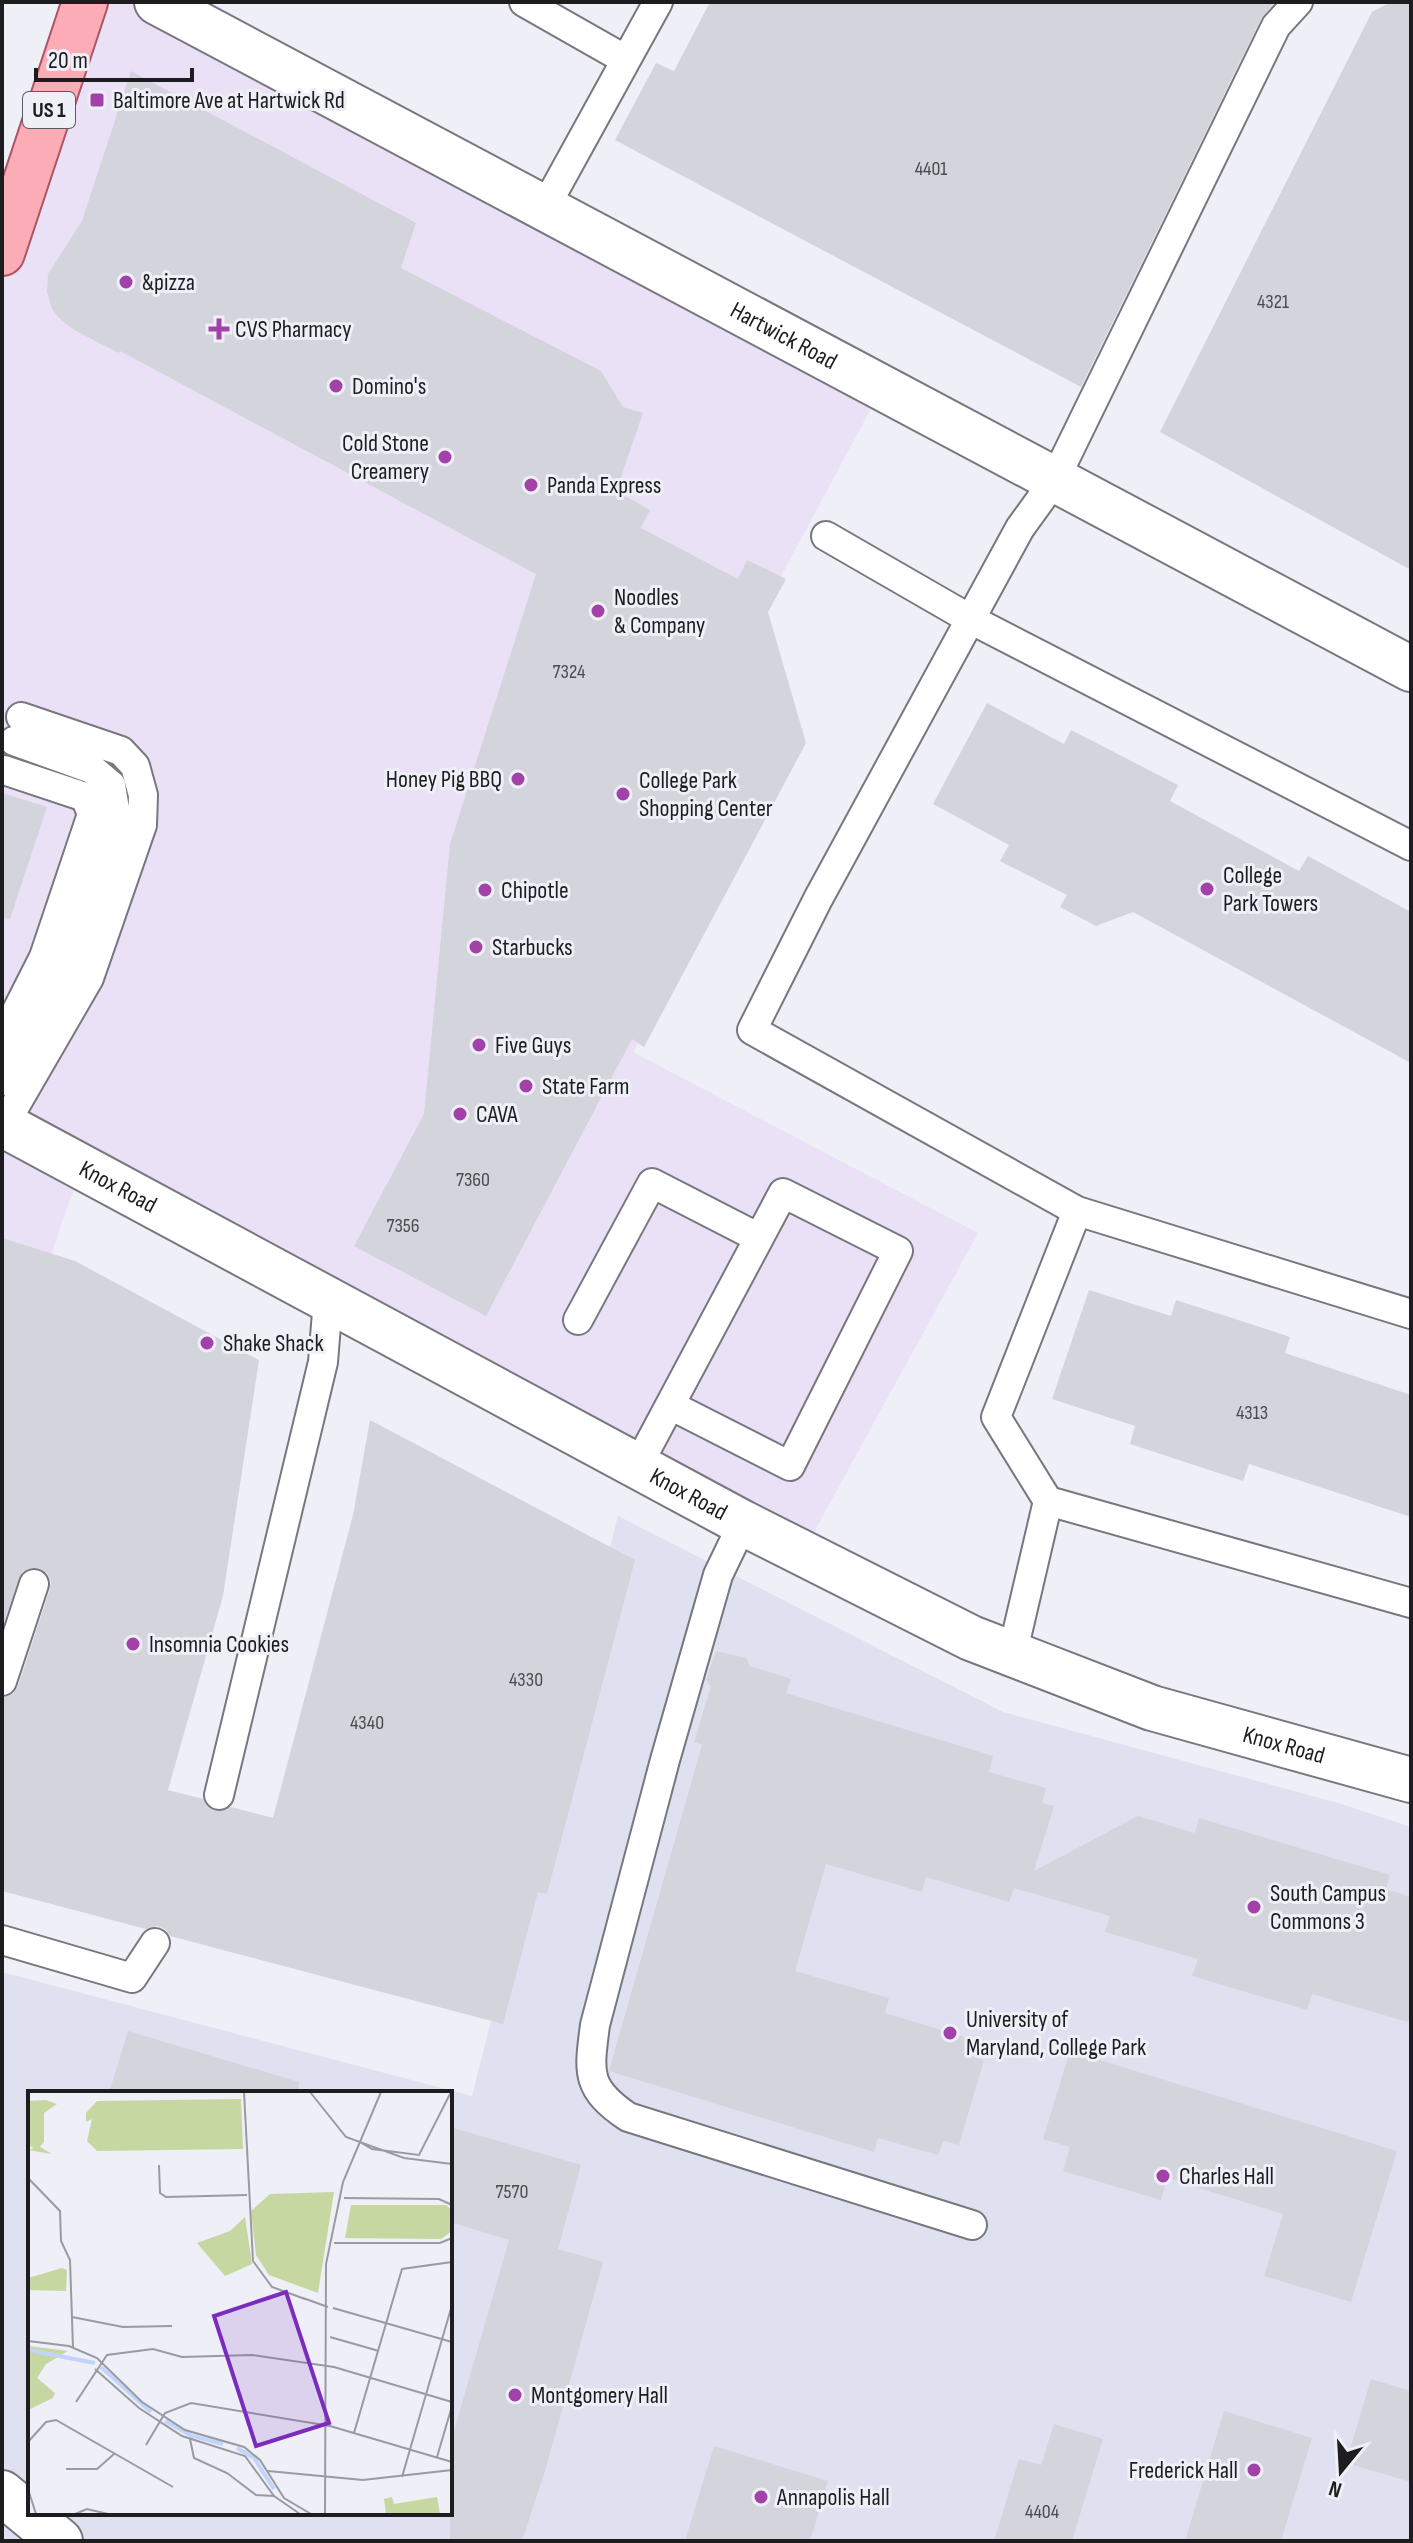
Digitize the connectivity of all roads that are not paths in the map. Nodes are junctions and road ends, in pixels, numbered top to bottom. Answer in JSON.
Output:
{"nodes":[{"id":1,"x":85,"y":2,"type":"edge"},
{"id":2,"x":157,"y":2,"type":"edge"},
{"id":3,"x":524,"y":2,"type":"edge"},
{"id":4,"x":658,"y":2,"type":"edge"},
{"id":5,"x":1298,"y":2,"type":"edge"},
{"id":6,"x":626,"y":60,"type":"junction"},
{"id":7,"x":544,"y":209,"type":"junction"},
{"id":8,"x":2,"y":253,"type":"edge"},
{"id":9,"x":1054,"y":481,"type":"junction"},
{"id":10,"x":826,"y":536,"type":"dead end"},
{"id":11,"x":970,"y":619,"type":"junction"},
{"id":12,"x":1411,"y":669,"type":"edge"},
{"id":13,"x":4,"y":770,"type":"dead end"},
{"id":14,"x":1411,"y":846,"type":"edge"},
{"id":15,"x":2,"y":1040,"type":"edge"},
{"id":16,"x":2,"y":1081,"type":"edge"},
{"id":17,"x":3,"y":1124,"type":"edge"},
{"id":18,"x":1077,"y":1211,"type":"junction"},
{"id":19,"x":759,"y":1238,"type":"junction"},
{"id":20,"x":328,"y":1300,"type":"junction"},
{"id":21,"x":1411,"y":1314,"type":"edge"},
{"id":22,"x":578,"y":1320,"type":"dead end"},
{"id":23,"x":670,"y":1405,"type":"junction"},
{"id":24,"x":638,"y":1465,"type":"junction"},
{"id":25,"x":1048,"y":1501,"type":"junction"},
{"id":26,"x":743,"y":1523,"type":"junction"},
{"id":27,"x":34,"y":1584,"type":"dead end"},
{"id":28,"x":1411,"y":1603,"type":"edge"},
{"id":29,"x":1012,"y":1655,"type":"junction"},
{"id":30,"x":2,"y":1681,"type":"edge"},
{"id":31,"x":1411,"y":1780,"type":"edge"},
{"id":32,"x":219,"y":1795,"type":"dead end"},
{"id":33,"x":2,"y":1940,"type":"edge"},
{"id":34,"x":155,"y":1943,"type":"dead end"},
{"id":35,"x":972,"y":2225,"type":"dead end"},
{"id":36,"x":2,"y":2493,"type":"edge"},
{"id":37,"x":28,"y":2515,"type":"edge"},
{"id":38,"x":29,"y":2515,"type":"edge"},
{"id":39,"x":60,"y":2541,"type":"edge"}],
"edges":[{"from":1,"to":8,"type":"main road","number":"US 1"},
{"from":2,"to":7,"type":"street","name":"Hartwick Road"},
{"from":3,"to":6,"type":"lane"},
{"from":4,"to":6,"type":"lane"},
{"from":5,"to":9,"type":"lane"},
{"from":6,"to":7,"type":"lane"},
{"from":7,"to":9,"type":"street","name":"Hartwick Road"},
{"from":9,"to":11,"type":"lane"},
{"from":9,"to":12,"type":"street","name":"Hartwick Road"},
{"from":10,"to":11,"type":"lane"},
{"from":11,"to":14,"type":"lane"},
{"from":11,"to":18,"type":"lane"},
{"from":13,"to":15,"type":"lane"},
{"from":16,"to":17,"type":"lane"},
{"from":17,"to":20,"type":"street","name":"Knox Road"},
{"from":18,"to":21,"type":"lane"},
{"from":18,"to":25,"type":"lane"},
{"from":19,"to":22,"type":"lane"},
{"from":19,"to":23,"type":"lane"},
{"from":19,"to":23,"type":"lane"},
{"from":20,"to":24,"type":"street","name":"Knox Road"},
{"from":20,"to":32,"type":"lane"},
{"from":23,"to":24,"type":"lane"},
{"from":24,"to":26,"type":"street","name":"Knox Road"},
{"from":25,"to":28,"type":"lane"},
{"from":25,"to":29,"type":"lane"},
{"from":26,"to":29,"type":"street","name":"Knox Road"},
{"from":26,"to":35,"type":"lane"},
{"from":27,"to":30,"type":"lane"},
{"from":29,"to":31,"type":"street","name":"Knox Road"},
{"from":33,"to":34,"type":"lane"},
{"from":36,"to":37,"type":"street"},
{"from":38,"to":39,"type":"street"}]}
